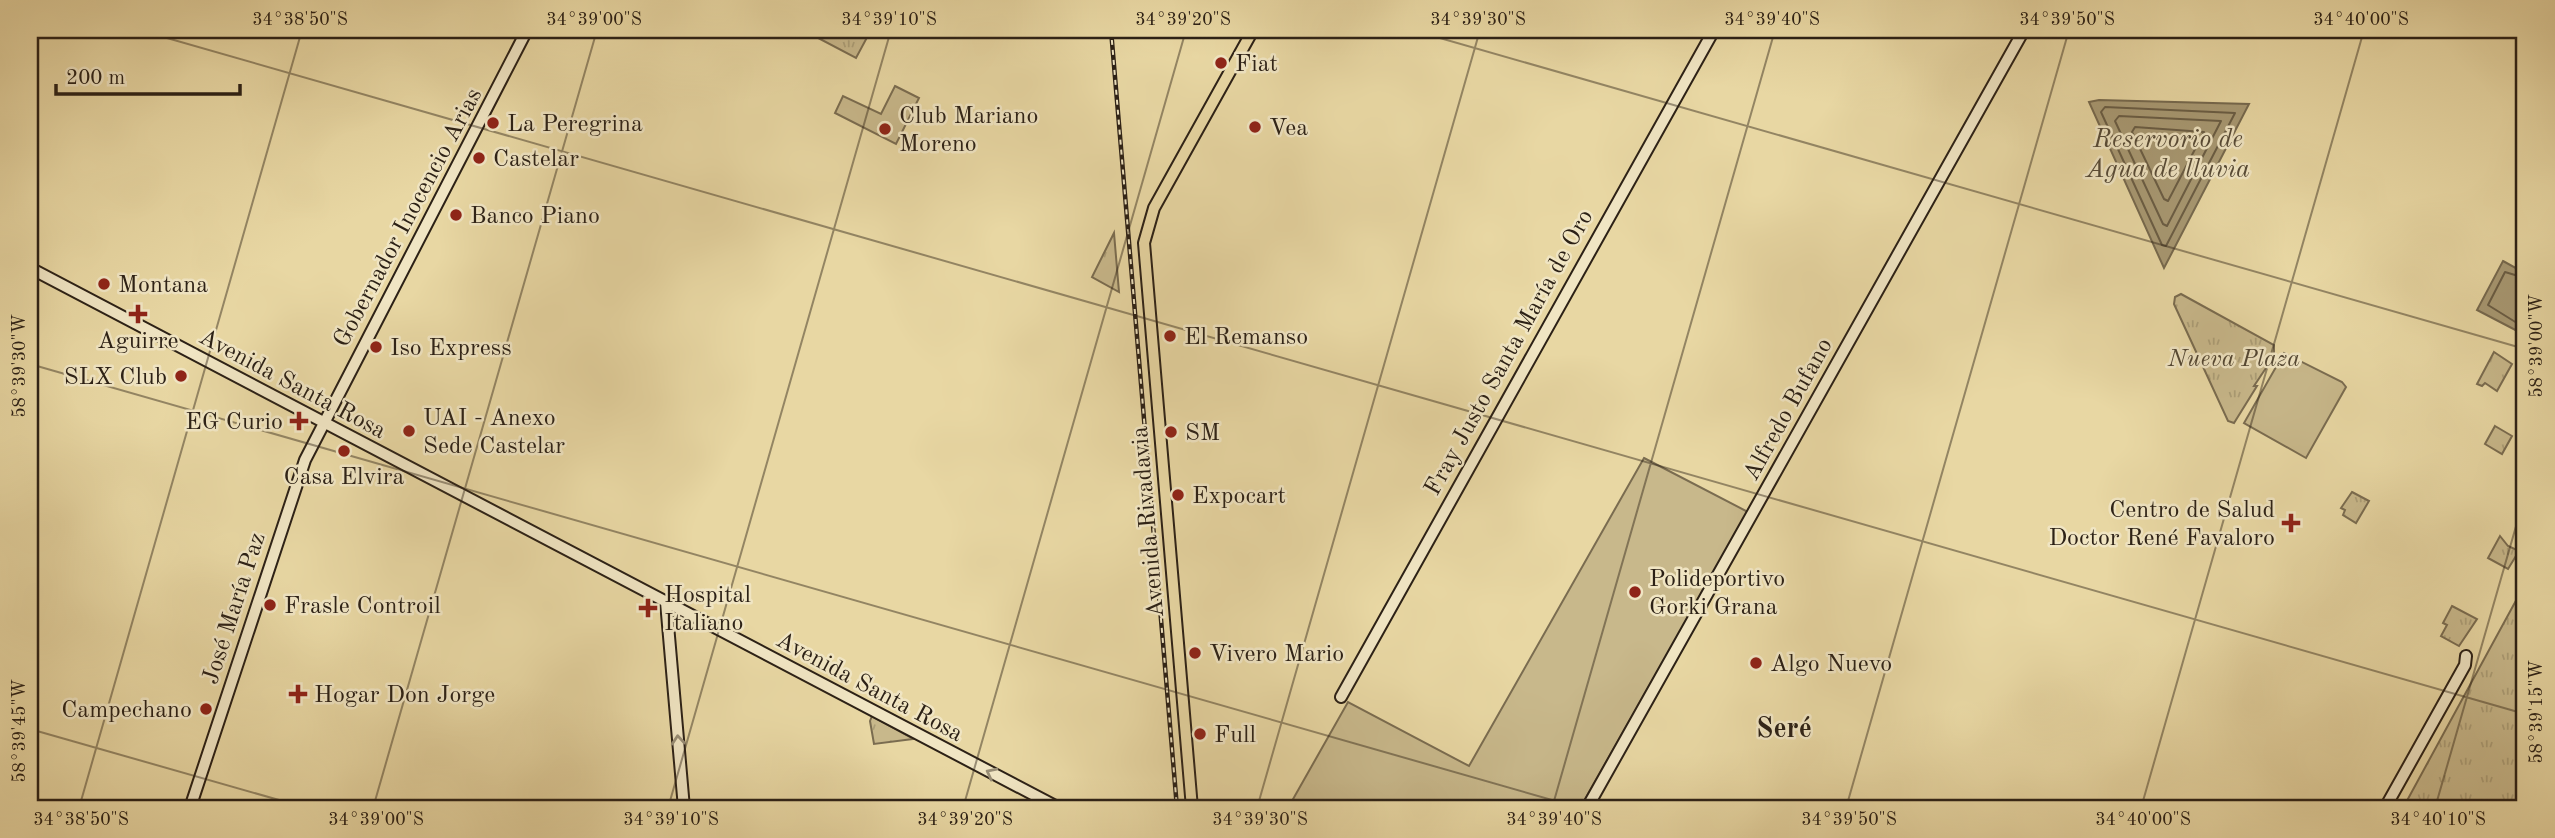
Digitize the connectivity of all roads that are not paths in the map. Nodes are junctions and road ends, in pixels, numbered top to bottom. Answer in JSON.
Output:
{"nodes":[{"id":1,"x":527,"y":30,"type":"edge"},
{"id":2,"x":1253,"y":30,"type":"edge"},
{"id":3,"x":1714,"y":30,"type":"edge"},
{"id":4,"x":2024,"y":30,"type":"edge"},
{"id":5,"x":30,"y":268,"type":"edge"},
{"id":6,"x":323,"y":422,"type":"junction"},
{"id":7,"x":666,"y":603,"type":"junction"},
{"id":8,"x":2466,"y":656,"type":"dead end"},
{"id":9,"x":1341,"y":697,"type":"dead end"},
{"id":10,"x":190,"y":808,"type":"edge"},
{"id":11,"x":684,"y":808,"type":"edge"},
{"id":12,"x":1059,"y":808,"type":"edge"},
{"id":13,"x":1192,"y":808,"type":"edge"},
{"id":14,"x":1587,"y":808,"type":"edge"},
{"id":15,"x":2385,"y":808,"type":"edge"}],
"edges":[{"from":1,"to":6,"type":"street","name":"Gobernador Inocencio Arias"},
{"from":2,"to":13,"type":"main road","name":"Avenida Rivadavia"},
{"from":3,"to":9,"type":"street","name":"Fray Justo Santa María de Oro"},
{"from":4,"to":14,"type":"street","name":"Alfredo Bufano"},
{"from":5,"to":6,"type":"street","name":"Avenida Santa Rosa"},
{"from":6,"to":7,"type":"street","name":"Avenida Santa Rosa"},
{"from":6,"to":10,"type":"street","name":"José María Paz"},
{"from":11,"to":7,"type":"street","one_way":true},
{"from":12,"to":7,"type":"street","name":"Avenida Santa Rosa","one_way":true},
{"from":8,"to":15,"type":"street"}]}
